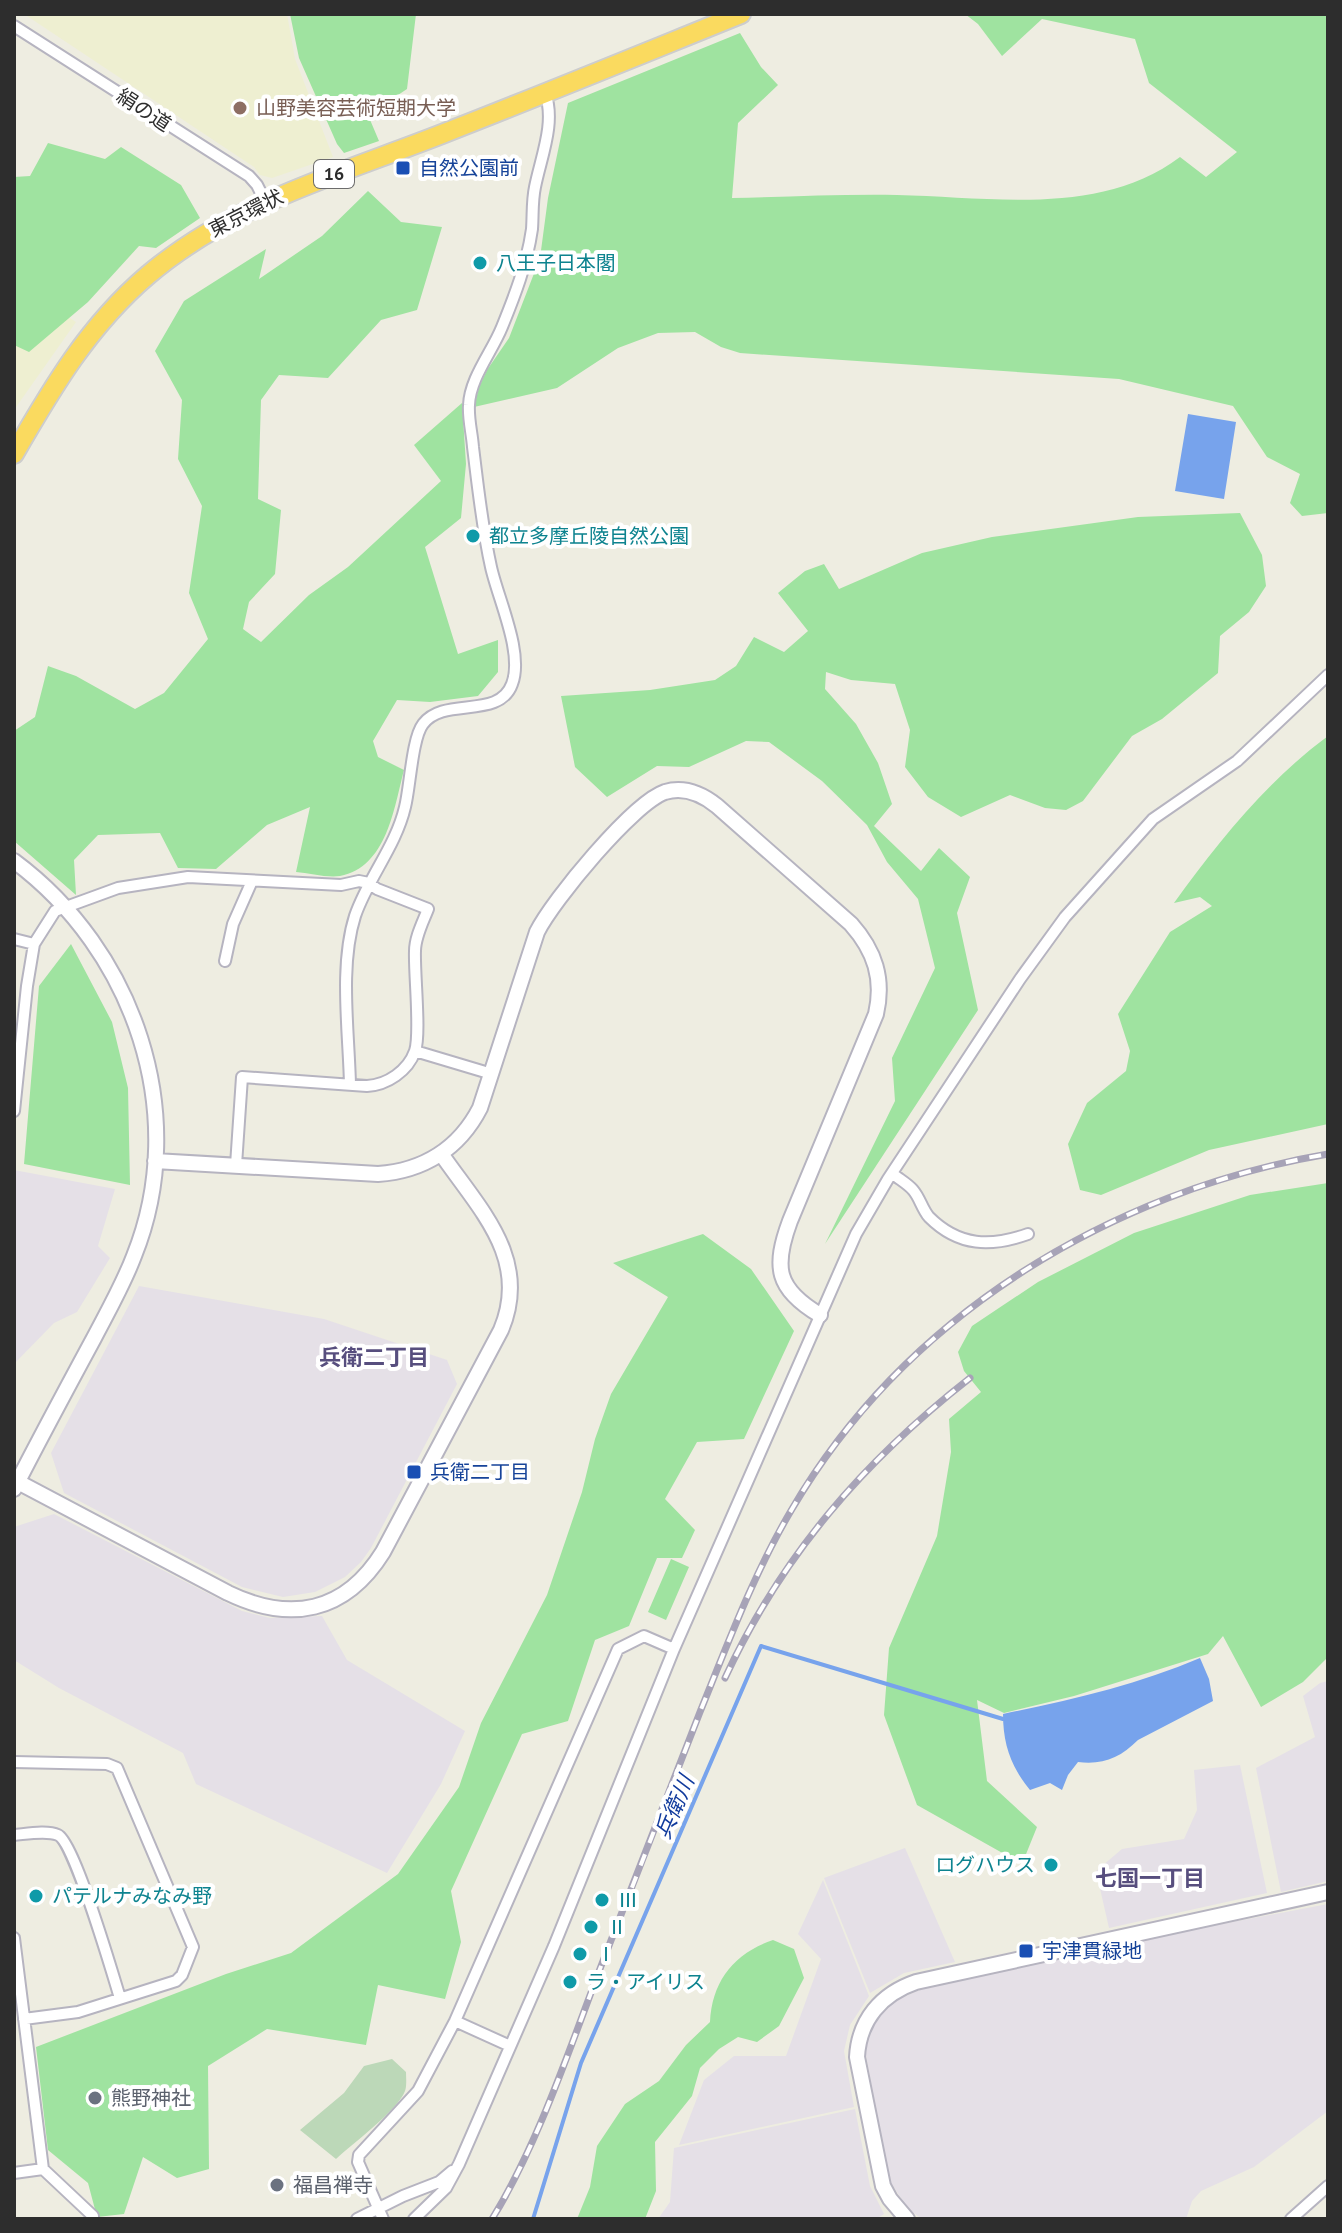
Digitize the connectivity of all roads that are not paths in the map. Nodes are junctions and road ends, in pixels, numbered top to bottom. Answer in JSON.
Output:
{"nodes":[{"id":1,"x":741,"y":14,"type":"edge"},
{"id":2,"x":14,"y":26,"type":"edge"},
{"id":3,"x":545,"y":93,"type":"junction"},
{"id":4,"x":265,"y":201,"type":"junction"},
{"id":5,"x":14,"y":454,"type":"edge"},
{"id":6,"x":1328,"y":675,"type":"edge"},
{"id":7,"x":14,"y":861,"type":"edge"},
{"id":8,"x":252,"y":881,"type":"junction"},
{"id":9,"x":369,"y":883,"type":"junction"},
{"id":10,"x":65,"y":905,"type":"junction"},
{"id":11,"x":14,"y":939,"type":"edge"},
{"id":12,"x":34,"y":944,"type":"junction"},
{"id":13,"x":225,"y":961,"type":"dead end"},
{"id":14,"x":415,"y":1051,"type":"junction"},
{"id":15,"x":492,"y":1074,"type":"junction"},
{"id":16,"x":350,"y":1085,"type":"junction"},
{"id":17,"x":14,"y":1111,"type":"edge"},
{"id":18,"x":442,"y":1155,"type":"junction"},
{"id":19,"x":155,"y":1161,"type":"junction"},
{"id":20,"x":236,"y":1165,"type":"junction"},
{"id":21,"x":893,"y":1174,"type":"junction"},
{"id":22,"x":1028,"y":1234,"type":"dead end"},
{"id":23,"x":820,"y":1315,"type":"junction"},
{"id":24,"x":16,"y":1485,"type":"edge"},
{"id":25,"x":674,"y":1649,"type":"junction"},
{"id":26,"x":14,"y":1762,"type":"edge"},
{"id":27,"x":14,"y":1835,"type":"edge"},
{"id":28,"x":1328,"y":1892,"type":"edge"},
{"id":29,"x":14,"y":1938,"type":"edge"},
{"id":30,"x":120,"y":1998,"type":"junction"},
{"id":31,"x":24,"y":2019,"type":"junction"},
{"id":32,"x":455,"y":2021,"type":"junction"},
{"id":33,"x":510,"y":2046,"type":"junction"},
{"id":34,"x":459,"y":2164,"type":"junction"},
{"id":35,"x":43,"y":2169,"type":"junction"},
{"id":36,"x":14,"y":2173,"type":"edge"},
{"id":37,"x":1328,"y":2186,"type":"edge"},
{"id":38,"x":380,"y":2214,"type":"edge"},
{"id":39,"x":93,"y":2219,"type":"edge"},
{"id":40,"x":357,"y":2219,"type":"edge"},
{"id":41,"x":414,"y":2219,"type":"edge"},
{"id":42,"x":907,"y":2219,"type":"edge"},
{"id":43,"x":1291,"y":2219,"type":"edge"}],
"edges":[{"from":1,"to":3,"type":"highway","name":"東京環状","number":"16"},
{"from":2,"to":4,"type":"street","name":"絹の道"},
{"from":3,"to":4,"type":"highway","name":"東京環状","number":"16"},
{"from":3,"to":9,"type":"street"},
{"from":4,"to":5,"type":"highway","name":"東京環状","number":"16"},
{"from":6,"to":21,"type":"street"},
{"from":7,"to":10,"type":"street"},
{"from":8,"to":9,"type":"street"},
{"from":8,"to":10,"type":"street"},
{"from":8,"to":13,"type":"street"},
{"from":9,"to":14,"type":"street"},
{"from":9,"to":16,"type":"street"},
{"from":10,"to":12,"type":"street"},
{"from":10,"to":19,"type":"street"},
{"from":11,"to":12,"type":"street"},
{"from":12,"to":17,"type":"street"},
{"from":14,"to":15,"type":"street"},
{"from":14,"to":16,"type":"street"},
{"from":15,"to":18,"type":"street"},
{"from":15,"to":23,"type":"street"},
{"from":16,"to":20,"type":"street"},
{"from":18,"to":20,"type":"street"},
{"from":18,"to":24,"type":"street"},
{"from":19,"to":20,"type":"street"},
{"from":19,"to":24,"type":"street"},
{"from":21,"to":22,"type":"street"},
{"from":21,"to":23,"type":"street"},
{"from":23,"to":25,"type":"street"},
{"from":25,"to":32,"type":"street"},
{"from":25,"to":33,"type":"street"},
{"from":26,"to":30,"type":"street"},
{"from":27,"to":30,"type":"street"},
{"from":28,"to":42,"type":"street"},
{"from":29,"to":31,"type":"street"},
{"from":30,"to":31,"type":"street"},
{"from":31,"to":35,"type":"street"},
{"from":32,"to":33,"type":"street"},
{"from":32,"to":38,"type":"street"},
{"from":33,"to":34,"type":"street"},
{"from":34,"to":38,"type":"street"},
{"from":34,"to":41,"type":"street"},
{"from":35,"to":36,"type":"street"},
{"from":35,"to":39,"type":"street"},
{"from":37,"to":43,"type":"street"},
{"from":38,"to":40,"type":"street"}]}
